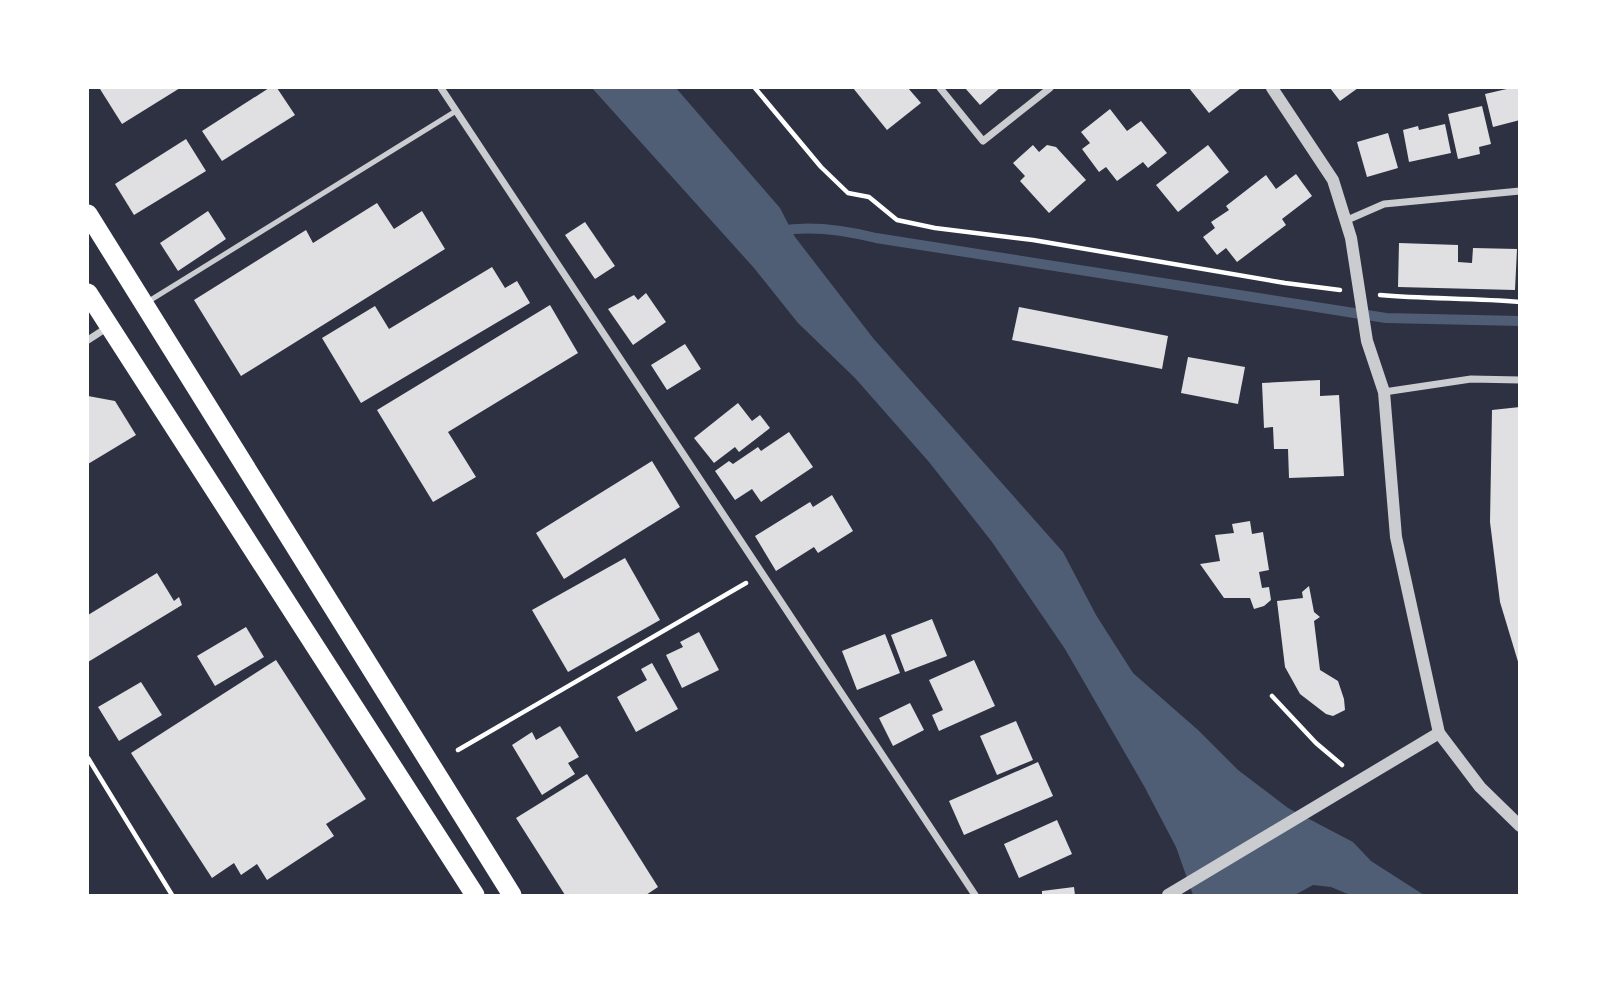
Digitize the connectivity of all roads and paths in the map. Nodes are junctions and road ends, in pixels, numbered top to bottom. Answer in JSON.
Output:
{"nodes":[{"id":1,"x":441,"y":88,"type":"edge"},
{"id":2,"x":755,"y":88,"type":"edge"},
{"id":3,"x":940,"y":88,"type":"edge"},
{"id":4,"x":1050,"y":88,"type":"edge"},
{"id":5,"x":1272,"y":88,"type":"edge"},
{"id":6,"x":456,"y":111,"type":"junction"},
{"id":7,"x":1520,"y":191,"type":"edge"},
{"id":8,"x":88,"y":214,"type":"edge"},
{"id":9,"x":1345,"y":221,"type":"junction"},
{"id":10,"x":88,"y":293,"type":"edge"},
{"id":11,"x":1360,"y":293,"type":"junction"},
{"id":12,"x":1520,"y":302,"type":"edge"},
{"id":13,"x":144,"y":304,"type":"junction"},
{"id":14,"x":108,"y":327,"type":"junction"},
{"id":15,"x":88,"y":340,"type":"edge"},
{"id":16,"x":1520,"y":380,"type":"edge"},
{"id":17,"x":1384,"y":392,"type":"junction"},
{"id":18,"x":762,"y":573,"type":"junction"},
{"id":19,"x":1272,"y":696,"type":"dead end"},
{"id":20,"x":1439,"y":733,"type":"junction"},
{"id":21,"x":458,"y":750,"type":"dead end"},
{"id":22,"x":88,"y":758,"type":"edge"},
{"id":23,"x":1346,"y":768,"type":"dead end"},
{"id":24,"x":1520,"y":827,"type":"edge"},
{"id":25,"x":172,"y":895,"type":"edge"},
{"id":26,"x":475,"y":895,"type":"edge"},
{"id":27,"x":512,"y":895,"type":"edge"},
{"id":28,"x":975,"y":895,"type":"edge"},
{"id":29,"x":1168,"y":895,"type":"edge"}],
"edges":[{"from":1,"to":6,"type":"street"},
{"from":2,"to":11,"type":"path"},
{"from":3,"to":4,"type":"street"},
{"from":5,"to":9,"type":"street"},
{"from":6,"to":13,"type":"lane"},
{"from":6,"to":18,"type":"street"},
{"from":7,"to":9,"type":"street"},
{"from":8,"to":13,"type":"highway"},
{"from":9,"to":11,"type":"street"},
{"from":10,"to":14,"type":"highway"},
{"from":11,"to":12,"type":"path"},
{"from":11,"to":17,"type":"street"},
{"from":13,"to":27,"type":"highway"},
{"from":14,"to":15,"type":"street"},
{"from":14,"to":26,"type":"highway"},
{"from":16,"to":17,"type":"street"},
{"from":17,"to":20,"type":"street"},
{"from":18,"to":21,"type":"path"},
{"from":18,"to":28,"type":"street"},
{"from":19,"to":23,"type":"path"},
{"from":20,"to":24,"type":"street"},
{"from":20,"to":29,"type":"street"},
{"from":22,"to":25,"type":"path"}]}
